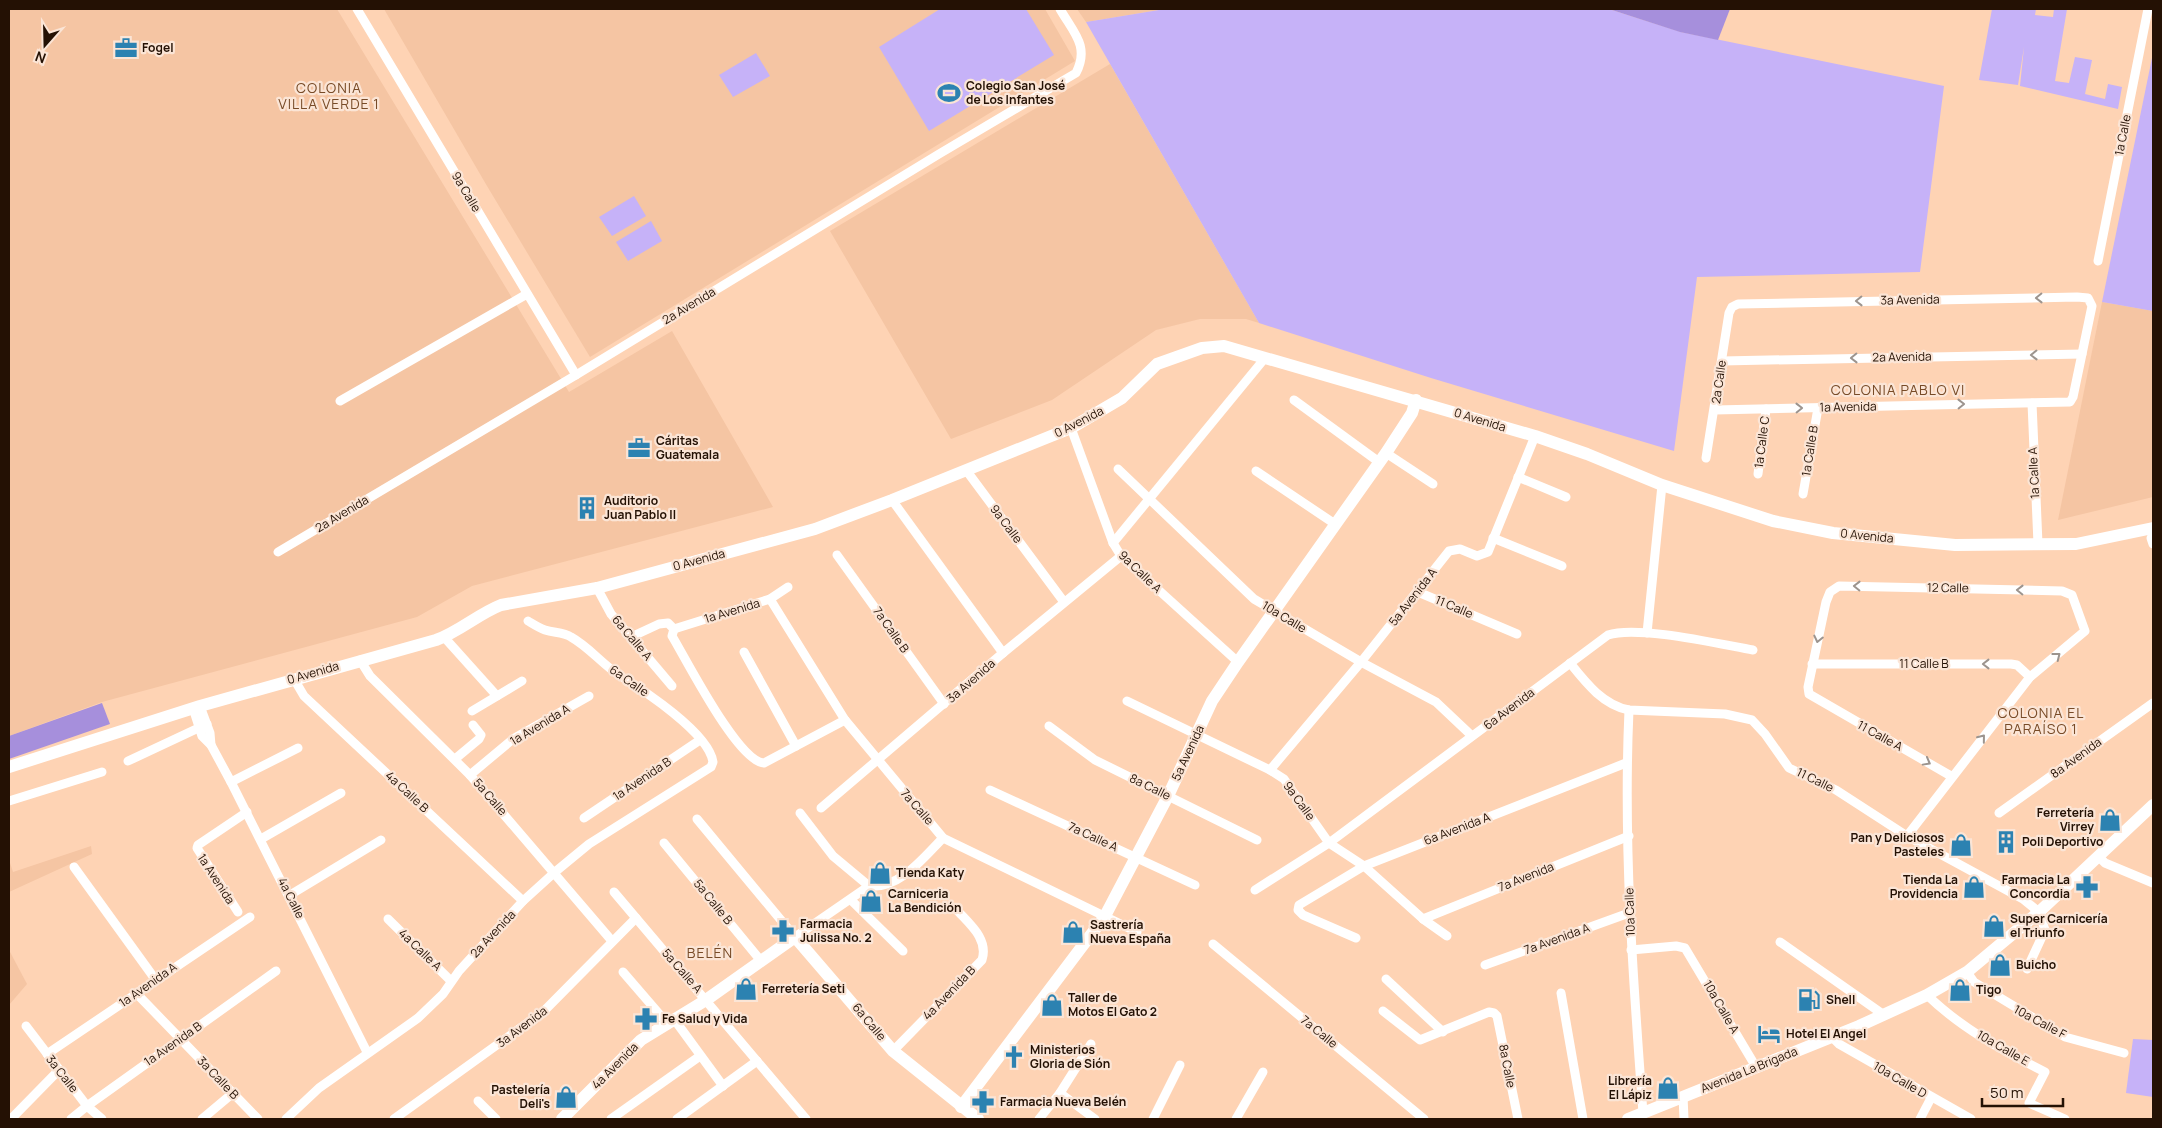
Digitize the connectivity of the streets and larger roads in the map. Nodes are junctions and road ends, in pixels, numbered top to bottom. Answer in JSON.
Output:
{"nodes":[{"id":1,"x":357,"y":9,"type":"edge"},
{"id":2,"x":1060,"y":9,"type":"edge"},
{"id":3,"x":2148,"y":9,"type":"edge"},
{"id":4,"x":2098,"y":260,"type":"dead end"},
{"id":5,"x":527,"y":294,"type":"junction"},
{"id":6,"x":1732,"y":307,"type":"joint"},
{"id":7,"x":2082,"y":354,"type":"junction"},
{"id":8,"x":1264,"y":358,"type":"junction"},
{"id":9,"x":1722,"y":361,"type":"junction"},
{"id":10,"x":576,"y":375,"type":"junction"},
{"id":11,"x":1294,"y":400,"type":"dead end"},
{"id":12,"x":1416,"y":400,"type":"junction"},
{"id":13,"x":340,"y":401,"type":"dead end"},
{"id":14,"x":2032,"y":403,"type":"junction"},
{"id":15,"x":1818,"y":408,"type":"junction"},
{"id":16,"x":1766,"y":409,"type":"junction"},
{"id":17,"x":1715,"y":410,"type":"junction"},
{"id":18,"x":1071,"y":428,"type":"junction"},
{"id":19,"x":1535,"y":436,"type":"junction"},
{"id":20,"x":1382,"y":458,"type":"junction"},
{"id":21,"x":1706,"y":458,"type":"dead end"},
{"id":22,"x":1118,"y":469,"type":"dead end"},
{"id":23,"x":966,"y":470,"type":"junction"},
{"id":24,"x":1256,"y":471,"type":"dead end"},
{"id":25,"x":1758,"y":474,"type":"dead end"},
{"id":26,"x":1518,"y":477,"type":"junction"},
{"id":27,"x":1433,"y":484,"type":"dead end"},
{"id":28,"x":1662,"y":485,"type":"junction"},
{"id":29,"x":1803,"y":494,"type":"dead end"},
{"id":30,"x":1566,"y":497,"type":"dead end"},
{"id":31,"x":1150,"y":499,"type":"junction"},
{"id":32,"x":892,"y":500,"type":"junction"},
{"id":33,"x":1335,"y":524,"type":"junction"},
{"id":34,"x":2153,"y":537,"type":"edge"},
{"id":35,"x":1493,"y":538,"type":"junction"},
{"id":36,"x":1113,"y":543,"type":"junction"},
{"id":37,"x":2038,"y":544,"type":"junction"},
{"id":38,"x":278,"y":552,"type":"dead end"},
{"id":39,"x":837,"y":555,"type":"dead end"},
{"id":40,"x":1121,"y":556,"type":"junction"},
{"id":41,"x":1562,"y":566,"type":"dead end"},
{"id":42,"x":788,"y":587,"type":"dead end"},
{"id":43,"x":597,"y":588,"type":"junction"},
{"id":44,"x":1418,"y":592,"type":"junction"},
{"id":45,"x":770,"y":599,"type":"junction"},
{"id":46,"x":1064,"y":602,"type":"junction"},
{"id":47,"x":1274,"y":612,"type":"junction"},
{"id":48,"x":528,"y":621,"type":"dead end"},
{"id":49,"x":674,"y":629,"type":"junction"},
{"id":50,"x":1647,"y":633,"type":"junction"},
{"id":51,"x":1517,"y":634,"type":"dead end"},
{"id":52,"x":444,"y":637,"type":"junction"},
{"id":53,"x":631,"y":637,"type":"junction"},
{"id":54,"x":1753,"y":650,"type":"dead end"},
{"id":55,"x":744,"y":652,"type":"dead end"},
{"id":56,"x":1003,"y":653,"type":"junction"},
{"id":57,"x":360,"y":660,"type":"junction"},
{"id":58,"x":1238,"y":662,"type":"junction"},
{"id":59,"x":1361,"y":662,"type":"junction"},
{"id":60,"x":1570,"y":663,"type":"junction"},
{"id":61,"x":1812,"y":664,"type":"junction"},
{"id":62,"x":2030,"y":678,"type":"junction"},
{"id":63,"x":294,"y":679,"type":"junction"},
{"id":64,"x":522,"y":681,"type":"dead end"},
{"id":65,"x":672,"y":686,"type":"dead end"},
{"id":66,"x":497,"y":696,"type":"junction"},
{"id":67,"x":589,"y":696,"type":"dead end"},
{"id":68,"x":1127,"y":701,"type":"dead end"},
{"id":69,"x":2153,"y":703,"type":"edge"},
{"id":70,"x":944,"y":704,"type":"junction"},
{"id":71,"x":197,"y":707,"type":"junction"},
{"id":72,"x":1629,"y":710,"type":"junction"},
{"id":73,"x":472,"y":711,"type":"dead end"},
{"id":74,"x":845,"y":720,"type":"junction"},
{"id":75,"x":473,"y":725,"type":"dead end"},
{"id":76,"x":203,"y":726,"type":"junction"},
{"id":77,"x":1049,"y":726,"type":"dead end"},
{"id":78,"x":1197,"y":735,"type":"junction"},
{"id":79,"x":1472,"y":736,"type":"junction"},
{"id":80,"x":700,"y":740,"type":"junction"},
{"id":81,"x":796,"y":746,"type":"junction"},
{"id":82,"x":298,"y":748,"type":"dead end"},
{"id":83,"x":455,"y":759,"type":"junction"},
{"id":84,"x":128,"y":761,"type":"dead end"},
{"id":85,"x":713,"y":762,"type":"joint"},
{"id":86,"x":878,"y":762,"type":"junction"},
{"id":87,"x":1626,"y":763,"type":"junction"},
{"id":88,"x":9,"y":767,"type":"edge"},
{"id":89,"x":1270,"y":770,"type":"junction"},
{"id":90,"x":102,"y":772,"type":"dead end"},
{"id":91,"x":470,"y":775,"type":"junction"},
{"id":92,"x":1952,"y":776,"type":"junction"},
{"id":93,"x":231,"y":782,"type":"junction"},
{"id":94,"x":990,"y":790,"type":"dead end"},
{"id":95,"x":341,"y":793,"type":"dead end"},
{"id":96,"x":1168,"y":796,"type":"junction"},
{"id":97,"x":9,"y":801,"type":"edge"},
{"id":98,"x":2153,"y":804,"type":"edge"},
{"id":99,"x":821,"y":808,"type":"dead end"},
{"id":100,"x":247,"y":812,"type":"junction"},
{"id":101,"x":800,"y":813,"type":"dead end"},
{"id":102,"x":1999,"y":814,"type":"dead end"},
{"id":103,"x":584,"y":818,"type":"dead end"},
{"id":104,"x":697,"y":819,"type":"dead end"},
{"id":105,"x":1629,"y":836,"type":"junction"},
{"id":106,"x":1907,"y":836,"type":"junction"},
{"id":107,"x":943,"y":838,"type":"junction"},
{"id":108,"x":261,"y":839,"type":"junction"},
{"id":109,"x":381,"y":840,"type":"dead end"},
{"id":110,"x":1257,"y":840,"type":"dead end"},
{"id":111,"x":1329,"y":842,"type":"junction"},
{"id":112,"x":664,"y":843,"type":"dead end"},
{"id":113,"x":1136,"y":857,"type":"junction"},
{"id":114,"x":2099,"y":857,"type":"junction"},
{"id":115,"x":1364,"y":866,"type":"junction"},
{"id":116,"x":74,"y":867,"type":"dead end"},
{"id":117,"x":555,"y":872,"type":"junction"},
{"id":118,"x":2153,"y":883,"type":"edge"},
{"id":119,"x":1195,"y":885,"type":"dead end"},
{"id":120,"x":869,"y":886,"type":"junction"},
{"id":121,"x":1255,"y":890,"type":"dead end"},
{"id":122,"x":614,"y":892,"type":"dead end"},
{"id":123,"x":290,"y":895,"type":"junction"},
{"id":124,"x":851,"y":900,"type":"junction"},
{"id":125,"x":524,"y":901,"type":"junction"},
{"id":126,"x":955,"y":908,"type":"dead end"},
{"id":127,"x":238,"y":912,"type":"dead end"},
{"id":128,"x":2039,"y":912,"type":"junction"},
{"id":129,"x":1629,"y":913,"type":"junction"},
{"id":130,"x":1106,"y":916,"type":"junction"},
{"id":131,"x":250,"y":917,"type":"dead end"},
{"id":132,"x":636,"y":918,"type":"junction"},
{"id":133,"x":388,"y":919,"type":"dead end"},
{"id":134,"x":1423,"y":919,"type":"junction"},
{"id":135,"x":1137,"y":932,"type":"dead end"},
{"id":136,"x":1447,"y":936,"type":"dead end"},
{"id":137,"x":795,"y":937,"type":"junction"},
{"id":138,"x":1356,"y":938,"type":"dead end"},
{"id":139,"x":612,"y":941,"type":"junction"},
{"id":140,"x":1780,"y":942,"type":"dead end"},
{"id":141,"x":1212,"y":944,"type":"dead end"},
{"id":142,"x":1631,"y":950,"type":"junction"},
{"id":143,"x":903,"y":951,"type":"dead end"},
{"id":144,"x":761,"y":962,"type":"junction"},
{"id":145,"x":1484,"y":965,"type":"dead end"},
{"id":146,"x":2027,"y":969,"type":"dead end"},
{"id":147,"x":276,"y":971,"type":"dead end"},
{"id":148,"x":623,"y":972,"type":"dead end"},
{"id":149,"x":1967,"y":972,"type":"junction"},
{"id":150,"x":155,"y":979,"type":"junction"},
{"id":151,"x":1386,"y":980,"type":"dead end"},
{"id":152,"x":451,"y":981,"type":"junction"},
{"id":153,"x":1562,"y":993,"type":"dead end"},
{"id":154,"x":137,"y":994,"type":"junction"},
{"id":155,"x":1927,"y":995,"type":"junction"},
{"id":156,"x":706,"y":1000,"type":"junction"},
{"id":157,"x":1383,"y":1011,"type":"dead end"},
{"id":158,"x":1884,"y":1015,"type":"junction"},
{"id":159,"x":671,"y":1021,"type":"junction"},
{"id":160,"x":26,"y":1026,"type":"dead end"},
{"id":161,"x":1442,"y":1032,"type":"junction"},
{"id":162,"x":1832,"y":1037,"type":"junction"},
{"id":163,"x":180,"y":1039,"type":"junction"},
{"id":164,"x":1091,"y":1044,"type":"dead end"},
{"id":165,"x":893,"y":1051,"type":"junction"},
{"id":166,"x":367,"y":1052,"type":"junction"},
{"id":167,"x":2124,"y":1052,"type":"dead end"},
{"id":168,"x":47,"y":1054,"type":"junction"},
{"id":169,"x":700,"y":1056,"type":"junction"},
{"id":170,"x":757,"y":1061,"type":"junction"},
{"id":171,"x":1180,"y":1065,"type":"dead end"},
{"id":172,"x":1756,"y":1067,"type":"junction"},
{"id":173,"x":59,"y":1070,"type":"junction"},
{"id":174,"x":1263,"y":1072,"type":"dead end"},
{"id":175,"x":724,"y":1086,"type":"junction"},
{"id":176,"x":233,"y":1093,"type":"junction"},
{"id":177,"x":1060,"y":1093,"type":"junction"},
{"id":178,"x":1683,"y":1096,"type":"junction"},
{"id":179,"x":1931,"y":1098,"type":"junction"},
{"id":180,"x":478,"y":1101,"type":"dead end"},
{"id":181,"x":87,"y":1106,"type":"junction"},
{"id":182,"x":961,"y":1106,"type":"junction"},
{"id":183,"x":1643,"y":1113,"type":"junction"},
{"id":184,"x":975,"y":1118,"type":"edge"},
{"id":185,"x":11,"y":1119,"type":"edge"},
{"id":186,"x":71,"y":1119,"type":"edge"},
{"id":187,"x":102,"y":1119,"type":"edge"},
{"id":188,"x":202,"y":1119,"type":"edge"},
{"id":189,"x":258,"y":1119,"type":"edge"},
{"id":190,"x":286,"y":1119,"type":"edge"},
{"id":191,"x":394,"y":1119,"type":"edge"},
{"id":192,"x":496,"y":1119,"type":"edge"},
{"id":193,"x":562,"y":1119,"type":"edge"},
{"id":194,"x":611,"y":1119,"type":"edge"},
{"id":195,"x":677,"y":1119,"type":"edge"},
{"id":196,"x":806,"y":1119,"type":"edge"},
{"id":197,"x":1040,"y":1119,"type":"edge"},
{"id":198,"x":1095,"y":1119,"type":"edge"},
{"id":199,"x":1153,"y":1119,"type":"edge"},
{"id":200,"x":1236,"y":1119,"type":"edge"},
{"id":201,"x":1424,"y":1119,"type":"edge"},
{"id":202,"x":1518,"y":1119,"type":"edge"},
{"id":203,"x":1583,"y":1119,"type":"edge"},
{"id":204,"x":1628,"y":1119,"type":"edge"},
{"id":205,"x":1684,"y":1119,"type":"edge"},
{"id":206,"x":1920,"y":1119,"type":"edge"},
{"id":207,"x":1971,"y":1119,"type":"edge"},
{"id":208,"x":2066,"y":1119,"type":"edge"}],
"edges":[{"from":1,"to":5,"type":"street","name":"9a Calle"},
{"from":2,"to":10,"type":"street","name":"2a Avenida"},
{"from":3,"to":4,"type":"street","name":"1a Calle"},
{"from":5,"to":10,"type":"street","name":"9a Calle"},
{"from":5,"to":13,"type":"street"},
{"from":7,"to":6,"type":"street","name":"3a Avenida","one_way":true},
{"from":6,"to":9,"type":"street","name":"2a Calle"},
{"from":7,"to":9,"type":"street","name":"2a Avenida","one_way":true},
{"from":7,"to":14,"type":"street","name":"1a Avenida"},
{"from":8,"to":12,"type":"street","name":"0 Avenida"},
{"from":8,"to":18,"type":"street","name":"0 Avenida"},
{"from":8,"to":31,"type":"street"},
{"from":9,"to":17,"type":"street","name":"2a Calle"},
{"from":10,"to":38,"type":"street","name":"2a Avenida"},
{"from":11,"to":20,"type":"street"},
{"from":12,"to":19,"type":"street","name":"0 Avenida"},
{"from":12,"to":20,"type":"street","name":"5a Avenida"},
{"from":15,"to":14,"type":"street","name":"1a Avenida","one_way":true},
{"from":14,"to":37,"type":"street","name":"1a Calle A"},
{"from":16,"to":15,"type":"street","name":"1a Avenida","one_way":true},
{"from":15,"to":29,"type":"street","name":"1a Calle B"},
{"from":16,"to":17,"type":"street","name":"1a Avenida"},
{"from":16,"to":25,"type":"street","name":"1a Calle C"},
{"from":17,"to":21,"type":"street","name":"2a Calle"},
{"from":18,"to":23,"type":"street","name":"0 Avenida"},
{"from":18,"to":36,"type":"street","name":"9a Calle A"},
{"from":19,"to":26,"type":"street","name":"5a Avenida A"},
{"from":19,"to":28,"type":"street","name":"0 Avenida"},
{"from":20,"to":27,"type":"street"},
{"from":20,"to":33,"type":"street","name":"5a Avenida"},
{"from":22,"to":31,"type":"street","name":"10a Calle"},
{"from":23,"to":32,"type":"street","name":"0 Avenida"},
{"from":23,"to":46,"type":"street","name":"9a Calle"},
{"from":24,"to":33,"type":"street"},
{"from":26,"to":30,"type":"street"},
{"from":26,"to":35,"type":"street","name":"5a Avenida A"},
{"from":28,"to":37,"type":"street","name":"0 Avenida"},
{"from":28,"to":50,"type":"street"},
{"from":31,"to":36,"type":"street"},
{"from":31,"to":47,"type":"street","name":"10a Calle"},
{"from":32,"to":43,"type":"street","name":"0 Avenida"},
{"from":32,"to":56,"type":"street"},
{"from":33,"to":47,"type":"street","name":"5a Avenida"},
{"from":34,"to":37,"type":"street","name":"0 Avenida"},
{"from":35,"to":41,"type":"street"},
{"from":35,"to":44,"type":"street","name":"5a Avenida A"},
{"from":36,"to":40,"type":"street","name":"9a Calle A"},
{"from":39,"to":70,"type":"street","name":"7a Calle B"},
{"from":40,"to":46,"type":"street","name":"3a Avenida"},
{"from":40,"to":58,"type":"street","name":"9a Calle A"},
{"from":42,"to":45,"type":"street","name":"1a Avenida"},
{"from":43,"to":52,"type":"street","name":"0 Avenida"},
{"from":43,"to":53,"type":"street","name":"6a Calle A"},
{"from":44,"to":51,"type":"street","name":"11 Calle"},
{"from":44,"to":59,"type":"street","name":"5a Avenida A"},
{"from":45,"to":49,"type":"street","name":"1a Avenida"},
{"from":45,"to":74,"type":"street","name":"7a Calle"},
{"from":46,"to":56,"type":"street","name":"3a Avenida"},
{"from":47,"to":58,"type":"street","name":"5a Avenida"},
{"from":47,"to":59,"type":"street","name":"10a Calle"},
{"from":48,"to":80,"type":"street","name":"6a Calle"},
{"from":49,"to":53,"type":"street"},
{"from":49,"to":81,"type":"street"},
{"from":50,"to":54,"type":"street","name":"6a Avenida"},
{"from":50,"to":60,"type":"street","name":"6a Avenida"},
{"from":52,"to":57,"type":"street","name":"0 Avenida"},
{"from":52,"to":66,"type":"street"},
{"from":53,"to":65,"type":"street","name":"6a Calle A"},
{"from":55,"to":81,"type":"street"},
{"from":56,"to":70,"type":"street","name":"3a Avenida"},
{"from":57,"to":63,"type":"street","name":"0 Avenida"},
{"from":57,"to":83,"type":"street","name":"5a Calle"},
{"from":58,"to":78,"type":"street","name":"5a Avenida"},
{"from":59,"to":79,"type":"street","name":"10a Calle"},
{"from":59,"to":89,"type":"street","name":"5a Avenida A"},
{"from":60,"to":72,"type":"street","name":"11 Calle"},
{"from":60,"to":79,"type":"street","name":"6a Avenida"},
{"from":62,"to":61,"type":"street","name":"11 Calle B","one_way":true},
{"from":62,"to":61,"type":"street","name":"12 Calle","one_way":true},
{"from":61,"to":92,"type":"street","name":"11 Calle A","one_way":true},
{"from":92,"to":62,"type":"street","one_way":true},
{"from":63,"to":71,"type":"street","name":"0 Avenida"},
{"from":63,"to":125,"type":"street","name":"4a Calle B"},
{"from":64,"to":66,"type":"street"},
{"from":66,"to":73,"type":"street"},
{"from":67,"to":91,"type":"street","name":"1a Avenida A"},
{"from":68,"to":78,"type":"street","name":"9a Calle"},
{"from":69,"to":102,"type":"street","name":"8a Avenida"},
{"from":70,"to":86,"type":"street","name":"3a Avenida"},
{"from":71,"to":76,"type":"street","name":"4a Calle"},
{"from":71,"to":88,"type":"street","name":"0 Avenida"},
{"from":72,"to":87,"type":"street","name":"10a Calle"},
{"from":72,"to":106,"type":"street","name":"11 Calle"},
{"from":74,"to":81,"type":"street"},
{"from":74,"to":86,"type":"street","name":"7a Calle"},
{"from":75,"to":83,"type":"street"},
{"from":76,"to":84,"type":"street"},
{"from":76,"to":93,"type":"street","name":"4a Calle"},
{"from":77,"to":96,"type":"street","name":"8a Calle"},
{"from":78,"to":89,"type":"street","name":"9a Calle"},
{"from":78,"to":96,"type":"street","name":"5a Avenida"},
{"from":79,"to":111,"type":"street","name":"6a Avenida"},
{"from":80,"to":85,"type":"street","name":"6a Calle"},
{"from":80,"to":103,"type":"street","name":"1a Avenida B"},
{"from":82,"to":93,"type":"street"},
{"from":83,"to":91,"type":"street","name":"5a Calle"},
{"from":85,"to":117,"type":"street","name":"2a Avenida"},
{"from":86,"to":99,"type":"street","name":"3a Avenida"},
{"from":86,"to":107,"type":"street","name":"7a Calle"},
{"from":87,"to":105,"type":"street","name":"10a Calle"},
{"from":87,"to":115,"type":"street","name":"6a Avenida A"},
{"from":89,"to":111,"type":"street","name":"9a Calle"},
{"from":90,"to":97,"type":"street"},
{"from":91,"to":117,"type":"street","name":"5a Calle"},
{"from":92,"to":106,"type":"street"},
{"from":93,"to":100,"type":"street","name":"4a Calle"},
{"from":94,"to":113,"type":"street","name":"7a Calle A"},
{"from":95,"to":108,"type":"street"},
{"from":96,"to":110,"type":"street","name":"8a Calle"},
{"from":96,"to":113,"type":"street","name":"5a Avenida"},
{"from":98,"to":114,"type":"street","name":"Avenida La Brigada"},
{"from":100,"to":108,"type":"street","name":"4a Calle"},
{"from":100,"to":127,"type":"street","name":"1a Avenida"},
{"from":101,"to":120,"type":"street"},
{"from":104,"to":137,"type":"street","name":"6a Calle"},
{"from":105,"to":129,"type":"street","name":"10a Calle"},
{"from":105,"to":134,"type":"street","name":"7a Avenida"},
{"from":106,"to":128,"type":"street","name":"11 Calle"},
{"from":107,"to":120,"type":"street"},
{"from":107,"to":130,"type":"street","name":"7a Calle"},
{"from":108,"to":123,"type":"street","name":"4a Calle"},
{"from":109,"to":123,"type":"street"},
{"from":111,"to":115,"type":"street","name":"9a Calle"},
{"from":111,"to":121,"type":"street","name":"6a Avenida"},
{"from":112,"to":144,"type":"street","name":"5a Calle B"},
{"from":113,"to":119,"type":"street","name":"7a Calle A"},
{"from":113,"to":130,"type":"street","name":"5a Avenida"},
{"from":114,"to":118,"type":"street"},
{"from":114,"to":128,"type":"street","name":"Avenida La Brigada"},
{"from":115,"to":134,"type":"street","name":"9a Calle"},
{"from":115,"to":138,"type":"street","name":"6a Avenida A"},
{"from":116,"to":150,"type":"street"},
{"from":117,"to":125,"type":"street","name":"2a Avenida"},
{"from":117,"to":139,"type":"street","name":"5a Calle"},
{"from":120,"to":124,"type":"street","name":"4a Avenida"},
{"from":122,"to":132,"type":"street","name":"5a Calle A"},
{"from":123,"to":166,"type":"street","name":"4a Calle"},
{"from":124,"to":137,"type":"street","name":"4a Avenida"},
{"from":124,"to":143,"type":"street"},
{"from":125,"to":152,"type":"street","name":"2a Avenida"},
{"from":126,"to":165,"type":"street","name":"4a Avenida B"},
{"from":128,"to":146,"type":"street"},
{"from":128,"to":149,"type":"street","name":"Avenida La Brigada"},
{"from":129,"to":142,"type":"street","name":"10a Calle"},
{"from":129,"to":145,"type":"street","name":"7a Avenida A"},
{"from":130,"to":135,"type":"street","name":"7a Calle"},
{"from":130,"to":182,"type":"street","name":"5a Avenida"},
{"from":131,"to":150,"type":"street","name":"1a Avenida A"},
{"from":132,"to":139,"type":"street","name":"3a Avenida"},
{"from":132,"to":156,"type":"street","name":"5a Calle A"},
{"from":133,"to":152,"type":"street","name":"4a Calle A"},
{"from":134,"to":136,"type":"street","name":"9a Calle"},
{"from":137,"to":144,"type":"street","name":"4a Avenida"},
{"from":137,"to":165,"type":"street","name":"6a Calle"},
{"from":139,"to":191,"type":"street","name":"3a Avenida"},
{"from":140,"to":158,"type":"street"},
{"from":141,"to":201,"type":"street","name":"7a Calle"},
{"from":142,"to":172,"type":"street","name":"10a Calle A"},
{"from":142,"to":183,"type":"street","name":"10a Calle"},
{"from":144,"to":156,"type":"street","name":"4a Avenida"},
{"from":147,"to":163,"type":"street","name":"1a Avenida B"},
{"from":148,"to":159,"type":"street"},
{"from":149,"to":155,"type":"street","name":"Avenida La Brigada"},
{"from":149,"to":167,"type":"street","name":"10a Calle F"},
{"from":150,"to":154,"type":"street","name":"1a Avenida A"},
{"from":151,"to":161,"type":"street"},
{"from":152,"to":166,"type":"street","name":"2a Avenida"},
{"from":153,"to":203,"type":"street"},
{"from":154,"to":163,"type":"street","name":"3a Calle B"},
{"from":154,"to":168,"type":"street","name":"1a Avenida A"},
{"from":155,"to":158,"type":"street","name":"Avenida La Brigada"},
{"from":155,"to":208,"type":"street","name":"10a Calle E"},
{"from":156,"to":159,"type":"street","name":"4a Avenida"},
{"from":156,"to":170,"type":"street","name":"5a Calle A"},
{"from":157,"to":161,"type":"street"},
{"from":158,"to":162,"type":"street","name":"Avenida La Brigada"},
{"from":159,"to":169,"type":"street"},
{"from":159,"to":193,"type":"street","name":"4a Avenida"},
{"from":160,"to":168,"type":"street","name":"3a Calle"},
{"from":161,"to":202,"type":"street","name":"8a Calle"},
{"from":162,"to":172,"type":"street","name":"Avenida La Brigada"},
{"from":162,"to":179,"type":"street","name":"10a Calle D"},
{"from":163,"to":176,"type":"street","name":"3a Calle B"},
{"from":163,"to":181,"type":"street","name":"1a Avenida B"},
{"from":164,"to":177,"type":"street"},
{"from":165,"to":182,"type":"street","name":"6a Calle"},
{"from":166,"to":190,"type":"street","name":"2a Avenida"},
{"from":168,"to":173,"type":"street","name":"3a Calle"},
{"from":169,"to":175,"type":"street"},
{"from":169,"to":194,"type":"street"},
{"from":170,"to":175,"type":"street"},
{"from":170,"to":196,"type":"street","name":"5a Calle A"},
{"from":171,"to":199,"type":"street"},
{"from":172,"to":178,"type":"street","name":"Avenida La Brigada"},
{"from":173,"to":181,"type":"street","name":"3a Calle"},
{"from":173,"to":185,"type":"street"},
{"from":174,"to":200,"type":"street"},
{"from":175,"to":195,"type":"street"},
{"from":176,"to":188,"type":"street"},
{"from":176,"to":189,"type":"street","name":"3a Calle B"},
{"from":177,"to":197,"type":"street"},
{"from":177,"to":198,"type":"street"},
{"from":178,"to":183,"type":"street","name":"Avenida La Brigada"},
{"from":178,"to":205,"type":"street"},
{"from":179,"to":206,"type":"street"},
{"from":179,"to":207,"type":"street","name":"10a Calle D"},
{"from":180,"to":192,"type":"street"},
{"from":181,"to":186,"type":"street","name":"1a Avenida B"},
{"from":181,"to":187,"type":"street","name":"3a Calle"},
{"from":182,"to":184,"type":"street","name":"6a Calle"},
{"from":183,"to":204,"type":"street","name":"Avenida La Brigada"}]}
